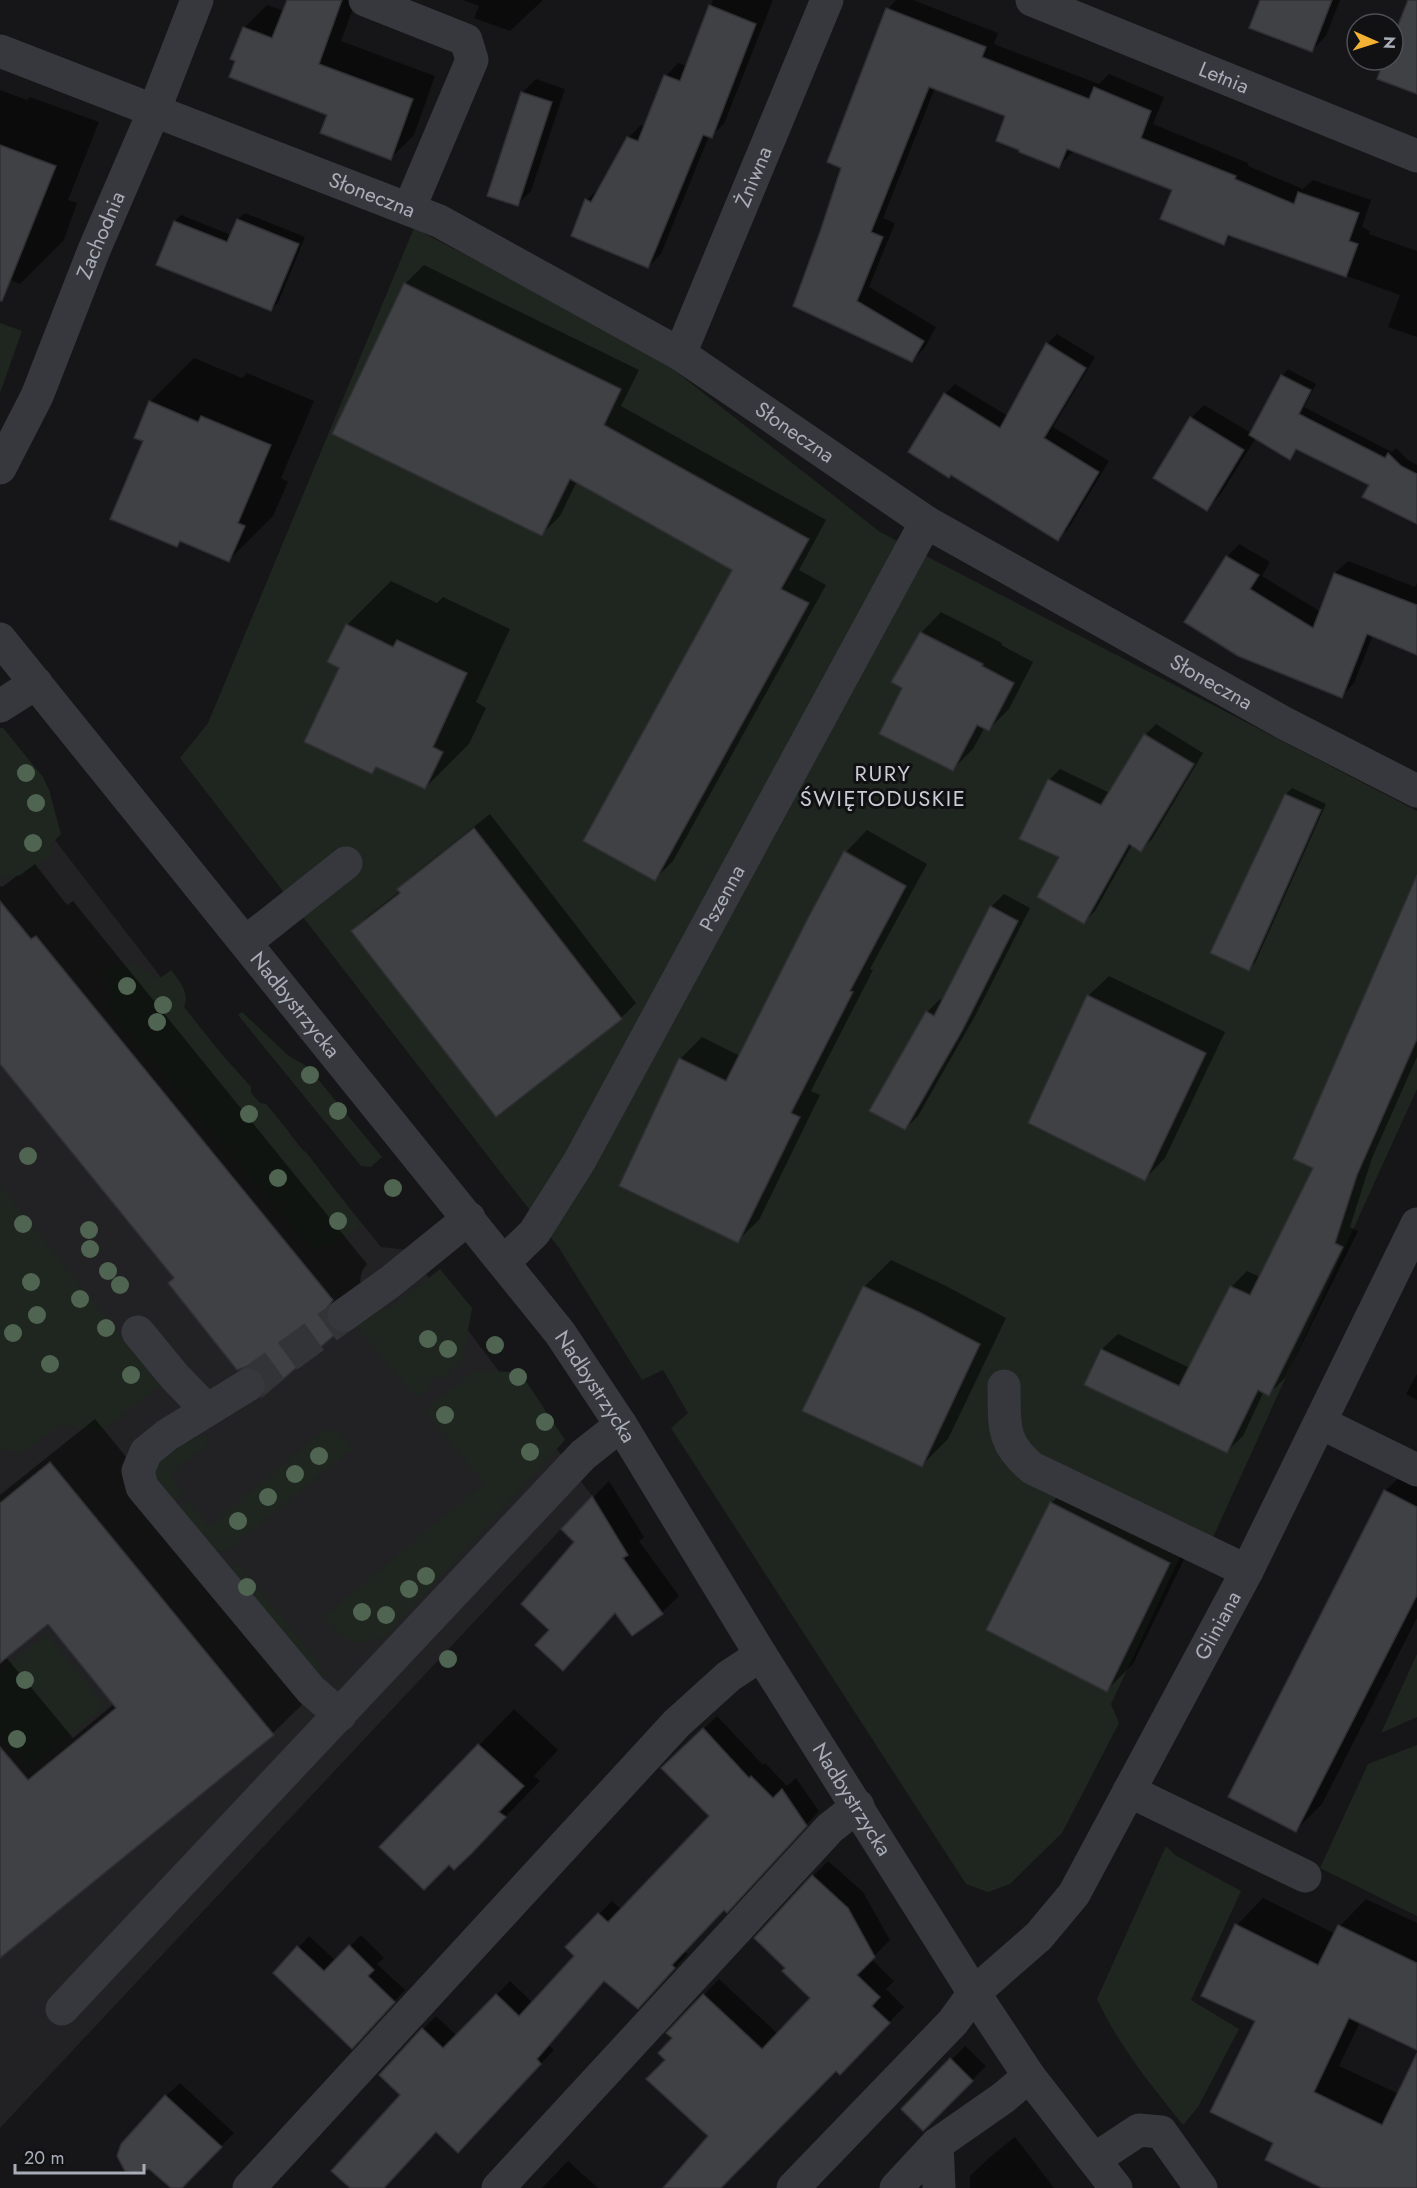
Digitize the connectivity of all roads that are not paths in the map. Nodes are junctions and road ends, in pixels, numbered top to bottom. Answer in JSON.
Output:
{"nodes":[{"id":1,"x":197,"y":0,"type":"edge"},
{"id":2,"x":365,"y":0,"type":"edge"},
{"id":3,"x":827,"y":0,"type":"edge"},
{"id":4,"x":1032,"y":0,"type":"edge"},
{"id":5,"x":0,"y":51,"type":"edge"},
{"id":6,"x":154,"y":111,"type":"junction"},
{"id":7,"x":1417,"y":156,"type":"edge"},
{"id":8,"x":408,"y":209,"type":"junction"},
{"id":9,"x":680,"y":354,"type":"junction"},
{"id":10,"x":0,"y":468,"type":"edge"},
{"id":11,"x":926,"y":522,"type":"junction"},
{"id":12,"x":0,"y":639,"type":"edge"},
{"id":13,"x":36,"y":683,"type":"junction"},
{"id":14,"x":0,"y":706,"type":"edge"},
{"id":15,"x":1417,"y":790,"type":"edge"},
{"id":16,"x":346,"y":863,"type":"dead end"},
{"id":17,"x":246,"y":942,"type":"junction"},
{"id":18,"x":469,"y":1218,"type":"junction"},
{"id":19,"x":1417,"y":1224,"type":"edge"},
{"id":20,"x":504,"y":1262,"type":"junction"},
{"id":21,"x":344,"y":1315,"type":"tunnel mouth"},
{"id":22,"x":138,"y":1332,"type":"dead end"},
{"id":23,"x":248,"y":1385,"type":"tunnel mouth"},
{"id":24,"x":1004,"y":1386,"type":"dead end"},
{"id":25,"x":207,"y":1410,"type":"junction"},
{"id":26,"x":1321,"y":1423,"type":"junction"},
{"id":27,"x":621,"y":1425,"type":"junction"},
{"id":28,"x":1417,"y":1470,"type":"edge"},
{"id":29,"x":1247,"y":1571,"type":"junction"},
{"id":30,"x":761,"y":1655,"type":"junction"},
{"id":31,"x":340,"y":1715,"type":"junction"},
{"id":32,"x":1129,"y":1791,"type":"junction"},
{"id":33,"x":858,"y":1806,"type":"junction"},
{"id":34,"x":1305,"y":1876,"type":"dead end"},
{"id":35,"x":974,"y":1993,"type":"junction"},
{"id":36,"x":62,"y":2009,"type":"dead end"},
{"id":37,"x":1029,"y":2076,"type":"junction"},
{"id":38,"x":937,"y":2144,"type":"junction"},
{"id":39,"x":1106,"y":2179,"type":"edge"},
{"id":40,"x":249,"y":2188,"type":"edge"},
{"id":41,"x":498,"y":2188,"type":"edge"},
{"id":42,"x":793,"y":2188,"type":"edge"},
{"id":43,"x":896,"y":2188,"type":"edge"},
{"id":44,"x":939,"y":2188,"type":"edge"},
{"id":45,"x":1201,"y":2188,"type":"edge"}],
"edges":[{"from":1,"to":6,"type":"street","name":"Zachodnia"},
{"from":2,"to":8,"type":"street"},
{"from":3,"to":9,"type":"street","name":"Żniwna"},
{"from":4,"to":7,"type":"street","name":"Letnia"},
{"from":5,"to":6,"type":"street","name":"Słoneczna"},
{"from":6,"to":8,"type":"street","name":"Słoneczna"},
{"from":6,"to":10,"type":"street","name":"Zachodnia"},
{"from":8,"to":9,"type":"street","name":"Słoneczna"},
{"from":9,"to":11,"type":"street","name":"Słoneczna"},
{"from":11,"to":15,"type":"street","name":"Słoneczna"},
{"from":11,"to":20,"type":"street","name":"Pszenna"},
{"from":12,"to":13,"type":"street","name":"Nadbystrzycka"},
{"from":13,"to":14,"type":"street"},
{"from":13,"to":17,"type":"street","name":"Nadbystrzycka"},
{"from":16,"to":17,"type":"street"},
{"from":17,"to":18,"type":"street","name":"Nadbystrzycka"},
{"from":18,"to":20,"type":"street","name":"Nadbystrzycka"},
{"from":18,"to":21,"type":"street"},
{"from":19,"to":26,"type":"street","name":"Gliniana"},
{"from":20,"to":27,"type":"street","name":"Nadbystrzycka"},
{"from":22,"to":25,"type":"street"},
{"from":23,"to":25,"type":"street"},
{"from":24,"to":29,"type":"street"},
{"from":25,"to":31,"type":"street"},
{"from":26,"to":28,"type":"street"},
{"from":26,"to":29,"type":"street","name":"Gliniana"},
{"from":27,"to":30,"type":"street","name":"Nadbystrzycka"},
{"from":27,"to":31,"type":"street"},
{"from":29,"to":32,"type":"street","name":"Gliniana"},
{"from":30,"to":33,"type":"street","name":"Nadbystrzycka"},
{"from":30,"to":40,"type":"street"},
{"from":31,"to":36,"type":"street"},
{"from":32,"to":34,"type":"street"},
{"from":32,"to":35,"type":"street","name":"Gliniana"},
{"from":33,"to":35,"type":"street","name":"Nadbystrzycka"},
{"from":33,"to":41,"type":"street"},
{"from":35,"to":37,"type":"street","name":"Nadbystrzycka"},
{"from":35,"to":42,"type":"street","name":"Gliniana"},
{"from":37,"to":38,"type":"street"},
{"from":37,"to":39,"type":"street","name":"Nadbystrzycka"},
{"from":38,"to":43,"type":"street"},
{"from":38,"to":44,"type":"street"},
{"from":39,"to":45,"type":"street"}]}
